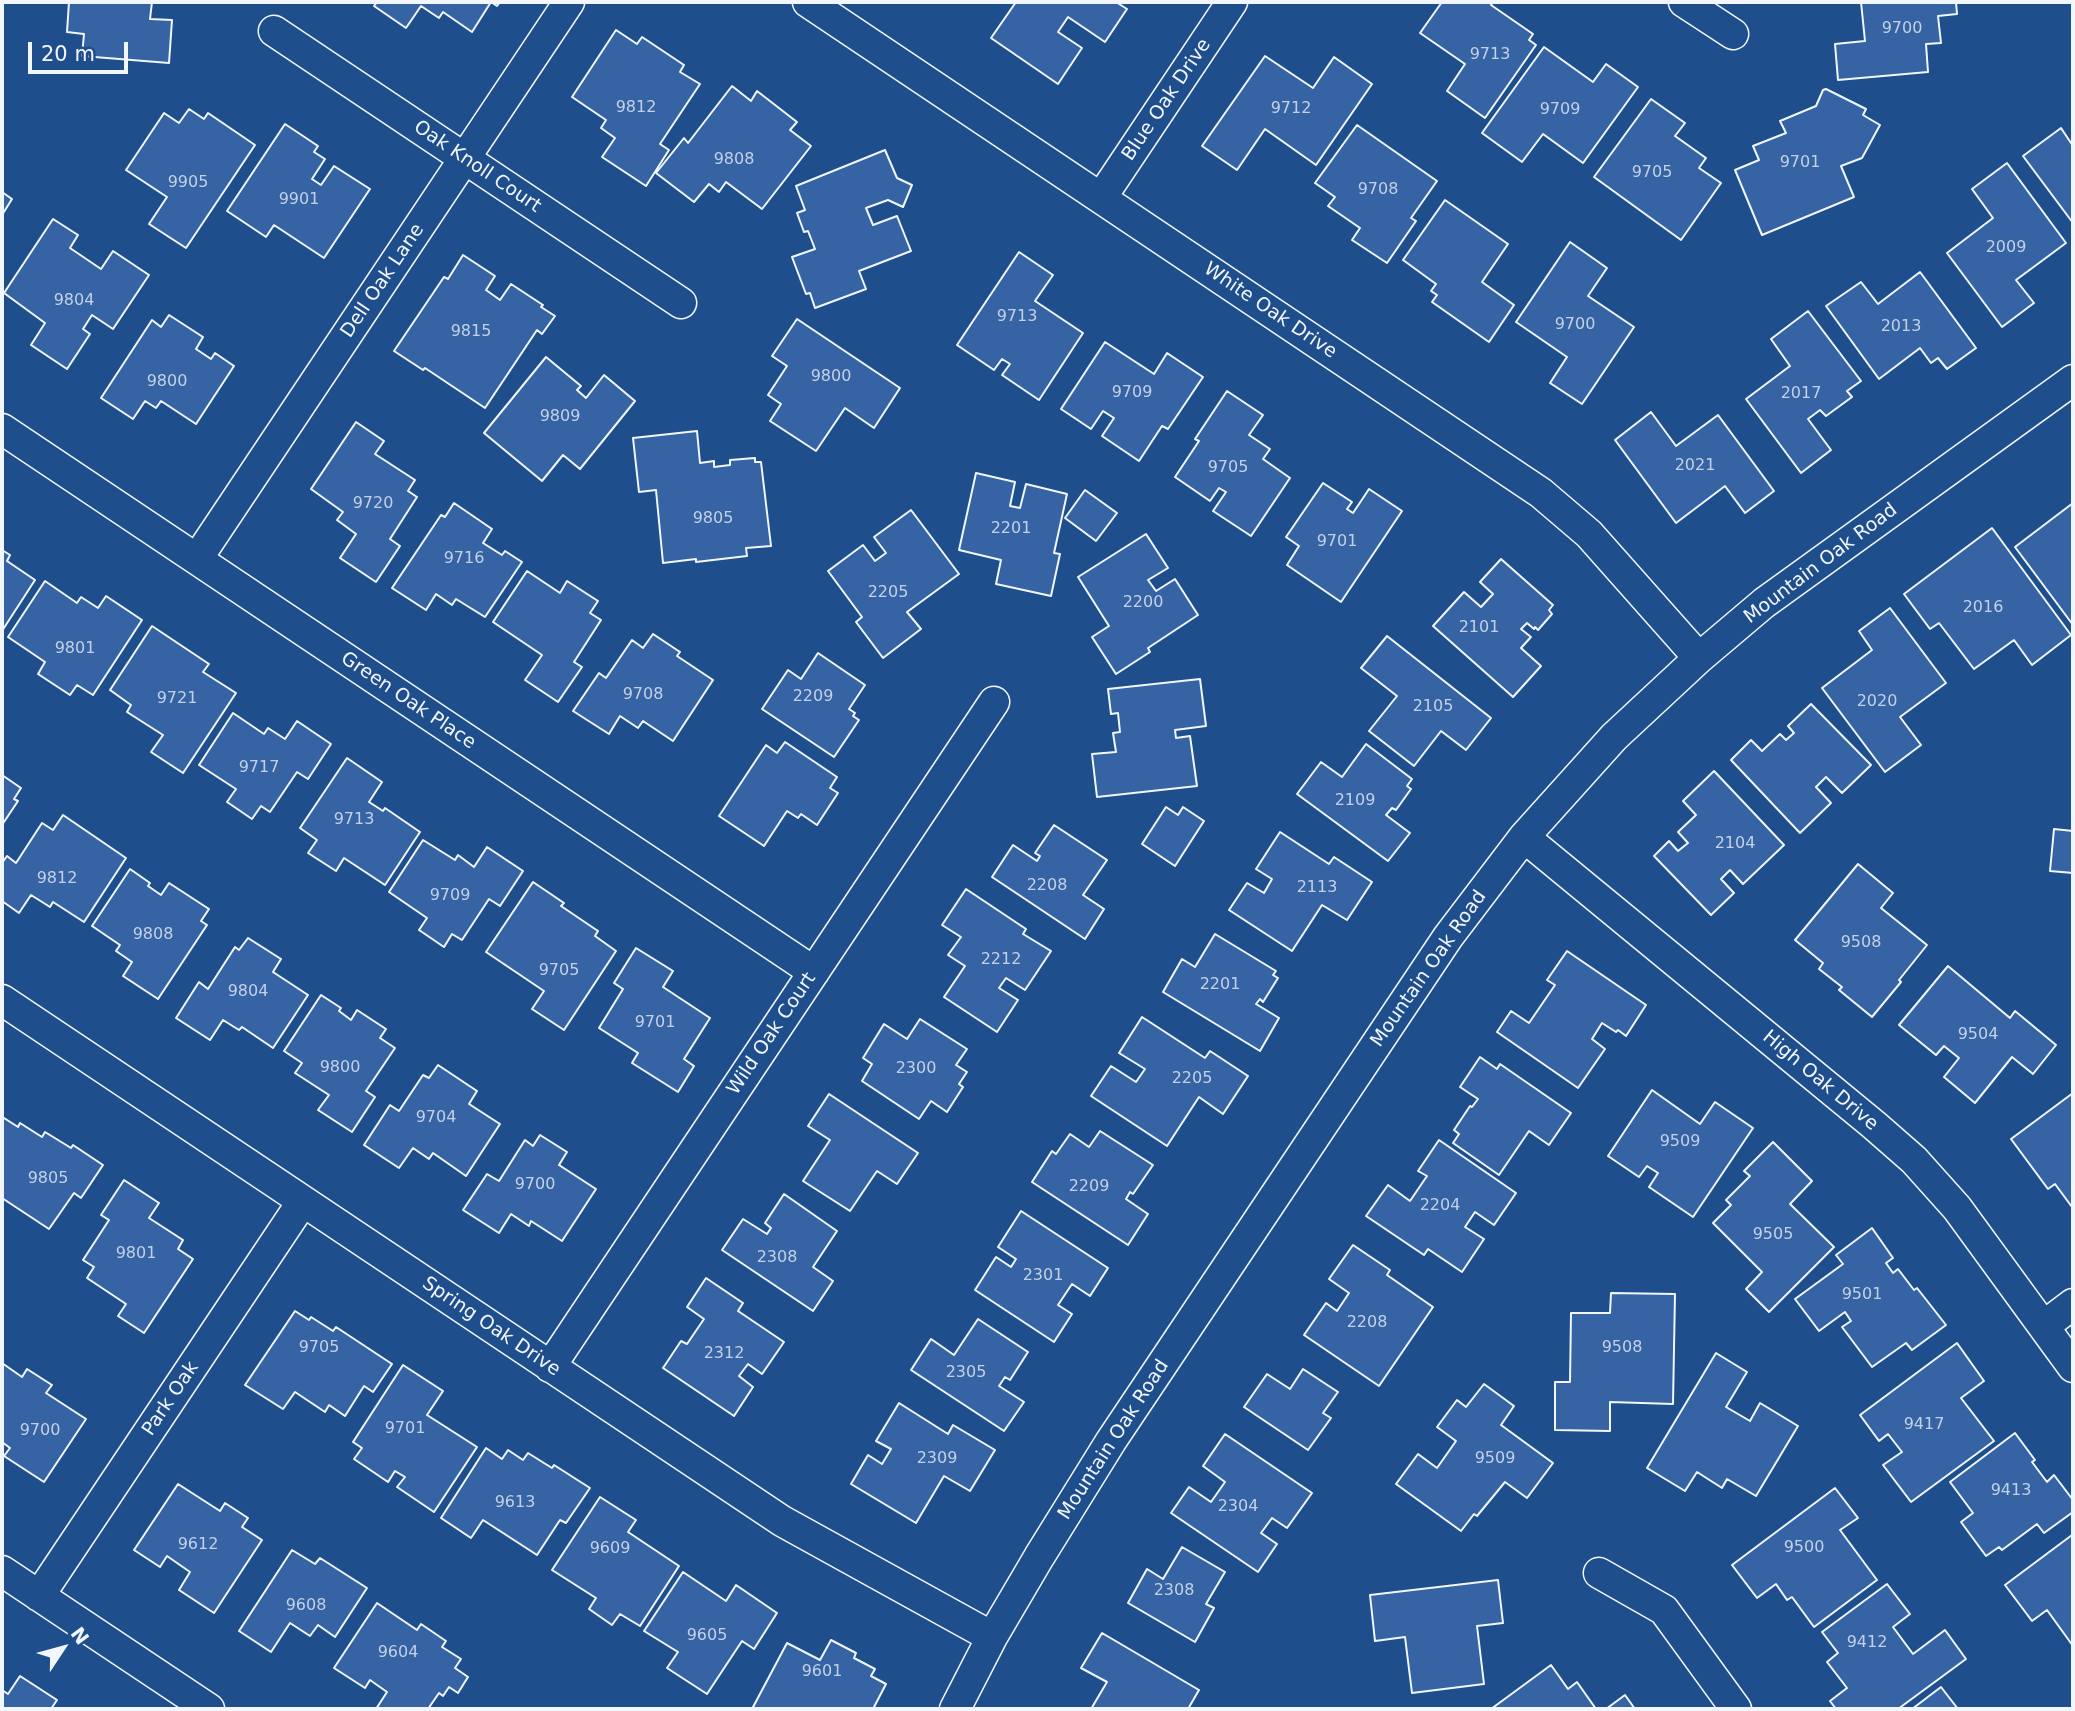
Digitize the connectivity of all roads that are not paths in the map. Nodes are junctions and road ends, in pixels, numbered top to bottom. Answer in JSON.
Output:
{"nodes":[{"id":1,"x":569,"y":2,"type":"edge"},
{"id":2,"x":808,"y":2,"type":"edge"},
{"id":3,"x":1232,"y":2,"type":"edge"},
{"id":4,"x":1684,"y":2,"type":"edge"},
{"id":5,"x":274,"y":31,"type":"dead end"},
{"id":6,"x":1733,"y":34,"type":"dead end"},
{"id":7,"x":465,"y":159,"type":"junction"},
{"id":8,"x":1101,"y":198,"type":"junction"},
{"id":9,"x":681,"y":303,"type":"dead end"},
{"id":10,"x":2073,"y":380,"type":"edge"},
{"id":11,"x":2,"y":429,"type":"edge"},
{"id":12,"x":197,"y":559,"type":"junction"},
{"id":13,"x":1699,"y":658,"type":"junction"},
{"id":14,"x":994,"y":702,"type":"dead end"},
{"id":15,"x":1524,"y":837,"type":"junction"},
{"id":16,"x":814,"y":972,"type":"junction"},
{"id":17,"x":2,"y":1000,"type":"edge"},
{"id":18,"x":303,"y":1202,"type":"junction"},
{"id":19,"x":2073,"y":1304,"type":"edge"},
{"id":20,"x":2044,"y":1326,"type":"junction"},
{"id":21,"x":550,"y":1367,"type":"junction"},
{"id":22,"x":2073,"y":1367,"type":"edge"},
{"id":23,"x":2,"y":1571,"type":"edge"},
{"id":24,"x":1599,"y":1573,"type":"dead end"},
{"id":25,"x":39,"y":1596,"type":"junction"},
{"id":26,"x":992,"y":1637,"type":"junction"},
{"id":27,"x":209,"y":1709,"type":"edge"},
{"id":28,"x":955,"y":1709,"type":"edge"},
{"id":29,"x":1736,"y":1709,"type":"edge"}],
"edges":[{"from":1,"to":7,"type":"street","name":"Dell Oak Lane"},
{"from":2,"to":8,"type":"street","name":"White Oak Drive"},
{"from":3,"to":8,"type":"street","name":"Blue Oak Drive"},
{"from":4,"to":6,"type":"street"},
{"from":5,"to":7,"type":"street","name":"Oak Knoll Court"},
{"from":7,"to":9,"type":"street","name":"Oak Knoll Court"},
{"from":7,"to":12,"type":"street","name":"Dell Oak Lane"},
{"from":8,"to":13,"type":"street","name":"White Oak Drive"},
{"from":10,"to":13,"type":"street","name":"Mountain Oak Road"},
{"from":11,"to":12,"type":"street","name":"Green Oak Place"},
{"from":12,"to":16,"type":"street","name":"Green Oak Place"},
{"from":13,"to":15,"type":"street","name":"Mountain Oak Road"},
{"from":14,"to":16,"type":"street","name":"Wild Oak Court"},
{"from":15,"to":20,"type":"street","name":"High Oak Drive"},
{"from":15,"to":26,"type":"street","name":"Mountain Oak Road"},
{"from":16,"to":21,"type":"street","name":"Wild Oak Court"},
{"from":17,"to":18,"type":"street","name":"Spring Oak Drive"},
{"from":18,"to":21,"type":"street","name":"Spring Oak Drive"},
{"from":18,"to":25,"type":"street","name":"Park Oak"},
{"from":19,"to":20,"type":"street"},
{"from":20,"to":22,"type":"street","name":"High Oak Drive"},
{"from":21,"to":26,"type":"street","name":"Spring Oak Drive"},
{"from":23,"to":25,"type":"street"},
{"from":24,"to":29,"type":"street"},
{"from":25,"to":27,"type":"street"},
{"from":26,"to":28,"type":"street","name":"Mountain Oak Road"}]}
